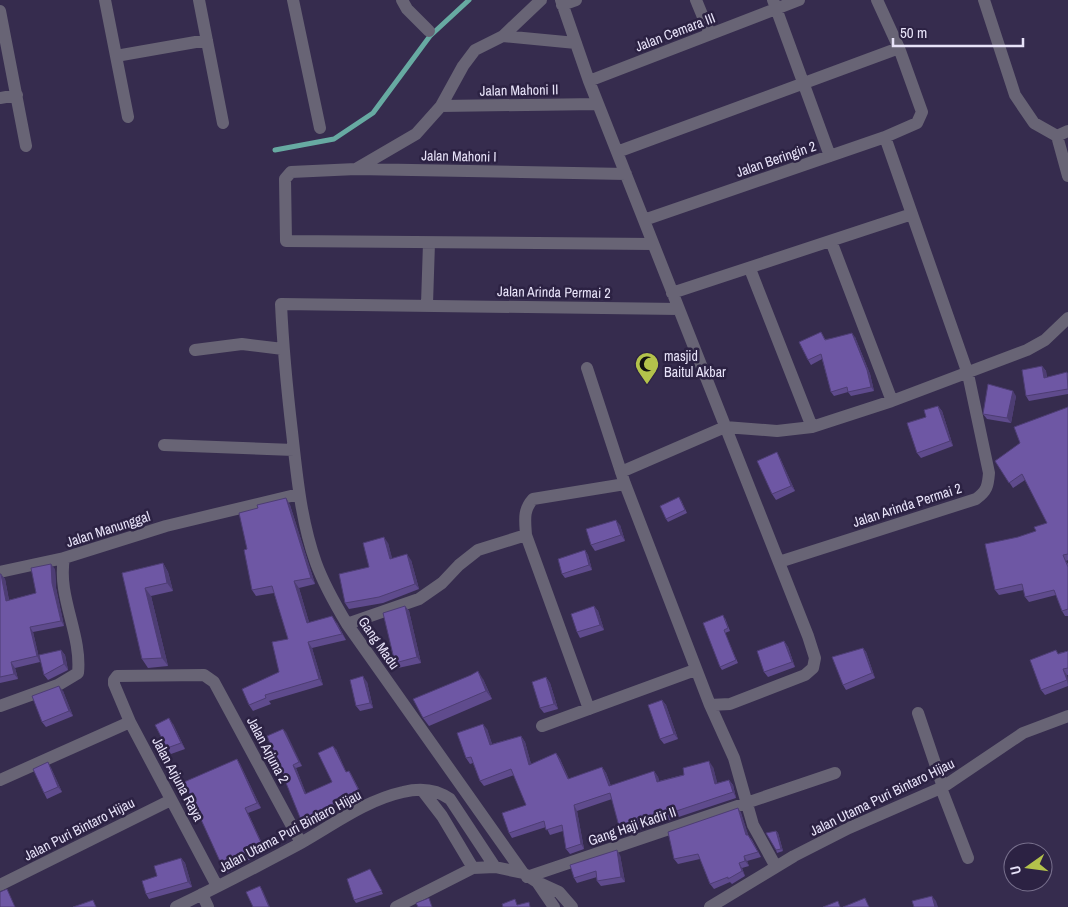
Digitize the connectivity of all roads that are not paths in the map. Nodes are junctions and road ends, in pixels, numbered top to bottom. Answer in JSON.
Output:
{"nodes":[{"id":1,"x":105,"y":0,"type":"edge"},
{"id":2,"x":199,"y":0,"type":"edge"},
{"id":3,"x":293,"y":0,"type":"edge"},
{"id":4,"x":402,"y":0,"type":"edge"},
{"id":5,"x":541,"y":0,"type":"edge"},
{"id":6,"x":576,"y":0,"type":"edge"},
{"id":7,"x":696,"y":0,"type":"edge"},
{"id":8,"x":799,"y":0,"type":"edge"},
{"id":9,"x":877,"y":0,"type":"edge"},
{"id":10,"x":984,"y":0,"type":"edge"},
{"id":11,"x":562,"y":2,"type":"edge"},
{"id":12,"x":774,"y":5,"type":"edge"},
{"id":13,"x":0,"y":10,"type":"edge"},
{"id":14,"x":429,"y":31,"type":"dead end"},
{"id":15,"x":710,"y":34,"type":"junction"},
{"id":16,"x":503,"y":36,"type":"junction"},
{"id":17,"x":207,"y":40,"type":"junction"},
{"id":18,"x":576,"y":43,"type":"junction"},
{"id":19,"x":899,"y":48,"type":"junction"},
{"id":20,"x":116,"y":56,"type":"junction"},
{"id":21,"x":589,"y":81,"type":"junction"},
{"id":22,"x":803,"y":84,"type":"junction"},
{"id":23,"x":17,"y":95,"type":"junction"},
{"id":24,"x":0,"y":98,"type":"edge"},
{"id":25,"x":598,"y":104,"type":"junction"},
{"id":26,"x":441,"y":106,"type":"junction"},
{"id":27,"x":128,"y":117,"type":"dead end"},
{"id":28,"x":223,"y":123,"type":"dead end"},
{"id":29,"x":320,"y":128,"type":"dead end"},
{"id":30,"x":1062,"y":133,"type":"edge"},
{"id":31,"x":885,"y":137,"type":"junction"},
{"id":32,"x":26,"y":146,"type":"dead end"},
{"id":33,"x":617,"y":152,"type":"junction"},
{"id":34,"x":830,"y":156,"type":"junction"},
{"id":35,"x":356,"y":169,"type":"junction"},
{"id":36,"x":626,"y":174,"type":"junction"},
{"id":37,"x":1068,"y":176,"type":"edge"},
{"id":38,"x":912,"y":214,"type":"junction"},
{"id":39,"x":644,"y":220,"type":"junction"},
{"id":40,"x":831,"y":241,"type":"junction"},
{"id":41,"x":429,"y":243,"type":"junction"},
{"id":42,"x":654,"y":244,"type":"junction"},
{"id":43,"x":750,"y":269,"type":"junction"},
{"id":44,"x":672,"y":293,"type":"junction"},
{"id":45,"x":290,"y":304,"type":"joint"},
{"id":46,"x":427,"y":304,"type":"junction"},
{"id":47,"x":679,"y":309,"type":"junction"},
{"id":48,"x":1068,"y":318,"type":"edge"},
{"id":49,"x":282,"y":349,"type":"junction"},
{"id":50,"x":194,"y":350,"type":"dead end"},
{"id":51,"x":587,"y":368,"type":"dead end"},
{"id":52,"x":968,"y":374,"type":"junction"},
{"id":53,"x":892,"y":401,"type":"junction"},
{"id":54,"x":725,"y":427,"type":"junction"},
{"id":55,"x":812,"y":427,"type":"junction"},
{"id":56,"x":164,"y":445,"type":"dead end"},
{"id":57,"x":294,"y":450,"type":"junction"},
{"id":58,"x":621,"y":472,"type":"junction"},
{"id":59,"x":625,"y":484,"type":"junction"},
{"id":60,"x":299,"y":494,"type":"junction"},
{"id":61,"x":526,"y":535,"type":"junction"},
{"id":62,"x":64,"y":558,"type":"junction"},
{"id":63,"x":779,"y":562,"type":"junction"},
{"id":64,"x":0,"y":572,"type":"edge"},
{"id":65,"x":347,"y":624,"type":"junction"},
{"id":66,"x":695,"y":670,"type":"junction"},
{"id":67,"x":204,"y":675,"type":"joint"},
{"id":68,"x":420,"y":698,"type":"edge"},
{"id":69,"x":404,"y":704,"type":"junction"},
{"id":70,"x":710,"y":705,"type":"junction"},
{"id":71,"x":0,"y":706,"type":"edge"},
{"id":72,"x":589,"y":709,"type":"junction"},
{"id":73,"x":918,"y":713,"type":"dead end"},
{"id":74,"x":1068,"y":716,"type":"edge"},
{"id":75,"x":130,"y":722,"type":"junction"},
{"id":76,"x":542,"y":726,"type":"dead end"},
{"id":77,"x":835,"y":773,"type":"dead end"},
{"id":78,"x":0,"y":780,"type":"edge"},
{"id":79,"x":942,"y":787,"type":"junction"},
{"id":80,"x":422,"y":790,"type":"junction"},
{"id":81,"x":171,"y":800,"type":"junction"},
{"id":82,"x":746,"y":803,"type":"junction"},
{"id":83,"x":301,"y":843,"type":"junction"},
{"id":84,"x":968,"y":858,"type":"dead end"},
{"id":85,"x":495,"y":867,"type":"junction"},
{"id":86,"x":776,"y":867,"type":"junction"},
{"id":87,"x":473,"y":868,"type":"junction"},
{"id":88,"x":529,"y":877,"type":"junction"},
{"id":89,"x":0,"y":885,"type":"edge"},
{"id":90,"x":217,"y":886,"type":"junction"},
{"id":91,"x":202,"y":894,"type":"junction"},
{"id":92,"x":176,"y":907,"type":"edge"},
{"id":93,"x":208,"y":907,"type":"edge"},
{"id":94,"x":396,"y":907,"type":"edge"},
{"id":95,"x":554,"y":907,"type":"edge"},
{"id":96,"x":572,"y":907,"type":"edge"},
{"id":97,"x":710,"y":907,"type":"edge"}],
"edges":[{"from":1,"to":20,"type":"street"},
{"from":2,"to":17,"type":"street"},
{"from":3,"to":29,"type":"street"},
{"from":4,"to":14,"type":"street"},
{"from":5,"to":16,"type":"street"},
{"from":6,"to":11,"type":"street"},
{"from":7,"to":15,"type":"street"},
{"from":8,"to":12,"type":"street","name":"Jalan Cemara III"},
{"from":9,"to":19,"type":"street"},
{"from":10,"to":30,"type":"street"},
{"from":11,"to":18,"type":"street"},
{"from":12,"to":15,"type":"street","name":"Jalan Cemara III"},
{"from":12,"to":22,"type":"street"},
{"from":13,"to":23,"type":"street"},
{"from":15,"to":21,"type":"street","name":"Jalan Cemara III"},
{"from":16,"to":18,"type":"street"},
{"from":16,"to":26,"type":"street"},
{"from":17,"to":20,"type":"street"},
{"from":17,"to":28,"type":"street"},
{"from":18,"to":21,"type":"street"},
{"from":19,"to":22,"type":"street"},
{"from":19,"to":31,"type":"street","name":"Jalan Beringin 2"},
{"from":20,"to":27,"type":"street"},
{"from":21,"to":25,"type":"street"},
{"from":22,"to":33,"type":"street"},
{"from":22,"to":34,"type":"street"},
{"from":23,"to":24,"type":"street"},
{"from":23,"to":32,"type":"street"},
{"from":25,"to":26,"type":"street","name":"Jalan Mahoni II"},
{"from":25,"to":33,"type":"street"},
{"from":26,"to":35,"type":"street"},
{"from":30,"to":37,"type":"street"},
{"from":31,"to":34,"type":"street","name":"Jalan Beringin 2"},
{"from":31,"to":38,"type":"street","name":"Jalan Arinda Permai 2"},
{"from":33,"to":36,"type":"street"},
{"from":34,"to":39,"type":"street","name":"Jalan Beringin 2"},
{"from":35,"to":36,"type":"street","name":"Jalan Mahoni I"},
{"from":35,"to":41,"type":"street","name":"Jalan Mahoni I"},
{"from":36,"to":39,"type":"street"},
{"from":38,"to":40,"type":"street"},
{"from":38,"to":52,"type":"street","name":"Jalan Arinda Permai 2"},
{"from":39,"to":42,"type":"street"},
{"from":40,"to":43,"type":"street"},
{"from":40,"to":53,"type":"street"},
{"from":41,"to":42,"type":"street"},
{"from":41,"to":46,"type":"street"},
{"from":42,"to":44,"type":"street"},
{"from":43,"to":44,"type":"street"},
{"from":43,"to":55,"type":"street"},
{"from":44,"to":47,"type":"street"},
{"from":45,"to":46,"type":"street","name":"Jalan Arinda Permai 2"},
{"from":45,"to":49,"type":"street","name":"Gang Madu"},
{"from":46,"to":47,"type":"street","name":"Jalan Arinda Permai 2"},
{"from":47,"to":54,"type":"street"},
{"from":48,"to":52,"type":"street"},
{"from":49,"to":50,"type":"street"},
{"from":49,"to":57,"type":"street","name":"Gang Madu"},
{"from":51,"to":58,"type":"street"},
{"from":52,"to":53,"type":"street"},
{"from":52,"to":63,"type":"street","name":"Jalan Arinda Permai 2"},
{"from":53,"to":55,"type":"street"},
{"from":54,"to":55,"type":"street"},
{"from":54,"to":58,"type":"street"},
{"from":54,"to":63,"type":"street"},
{"from":56,"to":57,"type":"street"},
{"from":57,"to":60,"type":"street","name":"Gang Madu"},
{"from":58,"to":59,"type":"street"},
{"from":59,"to":61,"type":"street"},
{"from":59,"to":66,"type":"street"},
{"from":60,"to":62,"type":"street","name":"Jalan Manunggal"},
{"from":60,"to":65,"type":"street","name":"Gang Madu"},
{"from":61,"to":65,"type":"street"},
{"from":61,"to":72,"type":"street"},
{"from":62,"to":64,"type":"street"},
{"from":62,"to":71,"type":"street","name":"Jalan Manunggal"},
{"from":63,"to":70,"type":"street"},
{"from":65,"to":69,"type":"street","name":"Gang Madu"},
{"from":66,"to":70,"type":"street"},
{"from":66,"to":72,"type":"street"},
{"from":67,"to":75,"type":"street","name":"Jalan Arjuna Raya"},
{"from":67,"to":83,"type":"street","name":"Jalan Arjuna 2"},
{"from":68,"to":69,"type":"street"},
{"from":69,"to":88,"type":"street","name":"Gang Madu"},
{"from":70,"to":82,"type":"street"},
{"from":72,"to":76,"type":"street"},
{"from":73,"to":79,"type":"street"},
{"from":74,"to":79,"type":"street","name":"Jalan Utama Puri Bintaro Hijau"},
{"from":75,"to":78,"type":"street"},
{"from":75,"to":81,"type":"street","name":"Jalan Arjuna Raya"},
{"from":77,"to":82,"type":"street","name":"Gang Haji Kadir II"},
{"from":79,"to":84,"type":"street"},
{"from":79,"to":86,"type":"street","name":"Jalan Utama Puri Bintaro Hijau"},
{"from":80,"to":83,"type":"street","name":"Jalan Utama Puri Bintaro Hijau"},
{"from":80,"to":85,"type":"street","name":"Jalan Utama Puri Bintaro Hijau"},
{"from":80,"to":87,"type":"street"},
{"from":81,"to":89,"type":"street","name":"Jalan Puri Bintaro Hijau"},
{"from":81,"to":90,"type":"street","name":"Jalan Arjuna Raya"},
{"from":82,"to":86,"type":"street"},
{"from":82,"to":88,"type":"street","name":"Gang Haji Kadir II"},
{"from":83,"to":90,"type":"street","name":"Jalan Utama Puri Bintaro Hijau"},
{"from":85,"to":87,"type":"street"},
{"from":85,"to":88,"type":"street"},
{"from":86,"to":97,"type":"street","name":"Jalan Utama Puri Bintaro Hijau"},
{"from":87,"to":94,"type":"street"},
{"from":88,"to":95,"type":"street","name":"Gang Madu"},
{"from":88,"to":96,"type":"street"},
{"from":90,"to":91,"type":"street","name":"Jalan Utama Puri Bintaro Hijau"},
{"from":91,"to":92,"type":"street","name":"Jalan Utama Puri Bintaro Hijau"},
{"from":91,"to":93,"type":"street"}]}
